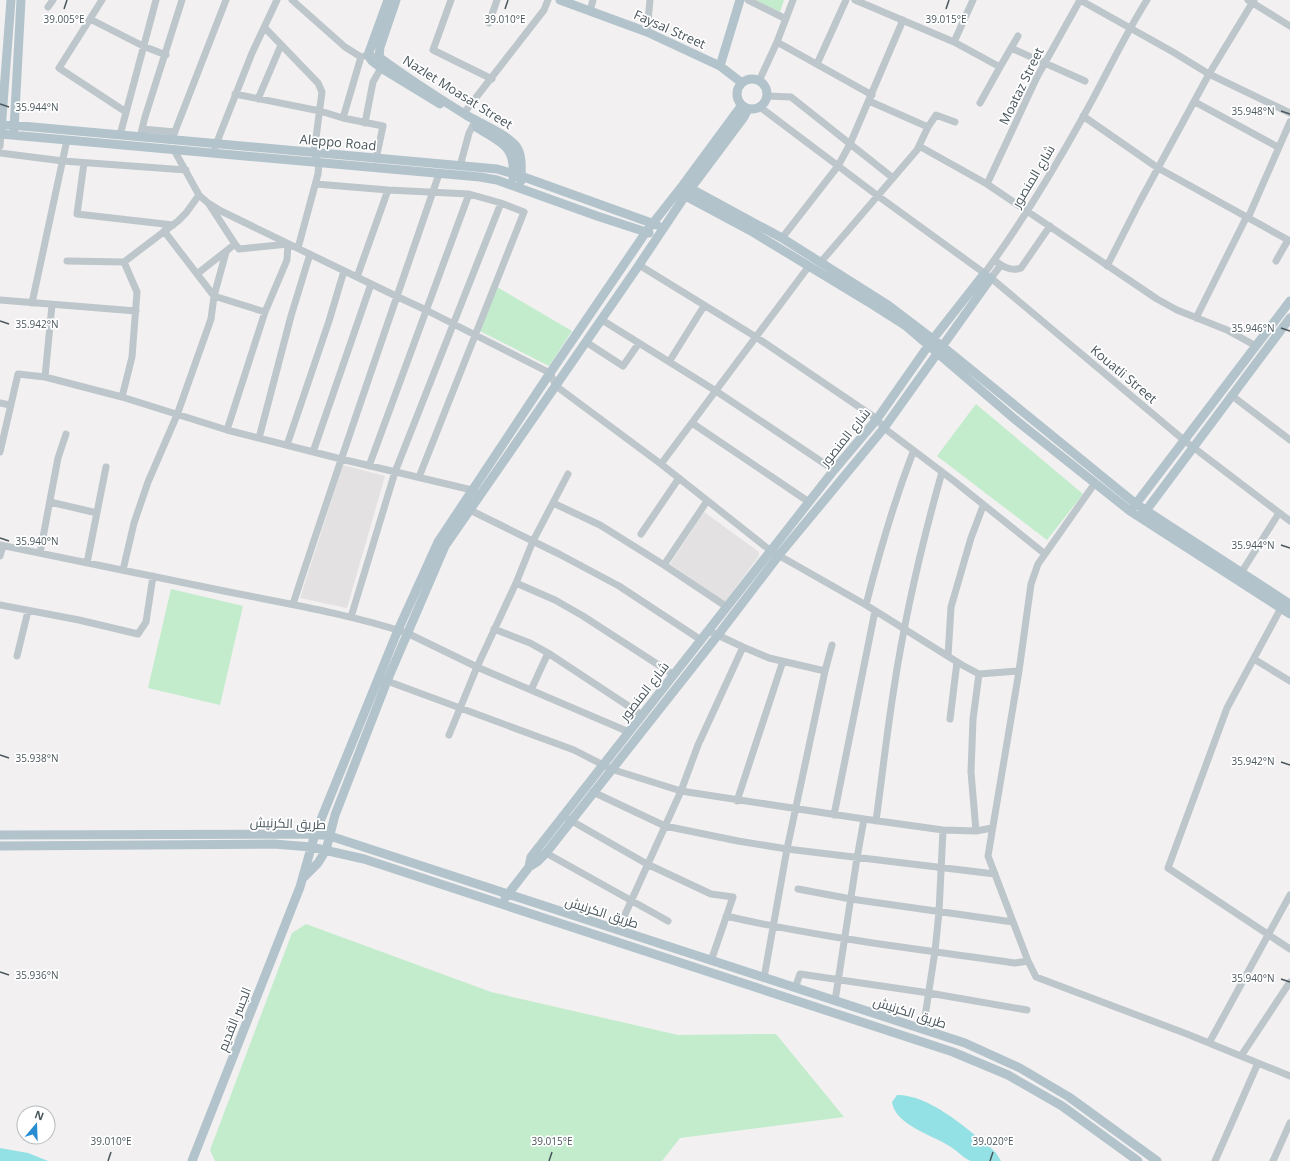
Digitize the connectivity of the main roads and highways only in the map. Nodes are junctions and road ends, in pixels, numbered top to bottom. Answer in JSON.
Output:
{"nodes":[{"id":1,"x":11,"y":0,"type":"edge"},
{"id":2,"x":21,"y":0,"type":"edge"},
{"id":3,"x":388,"y":0,"type":"edge"},
{"id":4,"x":396,"y":0,"type":"edge"},
{"id":5,"x":560,"y":0,"type":"edge"},
{"id":6,"x":740,"y":0,"type":"edge"},
{"id":7,"x":4,"y":42,"type":"edge"},
{"id":8,"x":720,"y":66,"type":"junction"},
{"id":9,"x":742,"y":83,"type":"junction"},
{"id":10,"x":745,"y":107,"type":"junction"},
{"id":11,"x":1,"y":124,"type":"edge"},
{"id":12,"x":14,"y":125,"type":"junction"},
{"id":13,"x":0,"y":134,"type":"edge"},
{"id":14,"x":14,"y":135,"type":"junction"},
{"id":15,"x":517,"y":174,"type":"junction"},
{"id":16,"x":517,"y":188,"type":"junction"},
{"id":17,"x":684,"y":190,"type":"junction"},
{"id":18,"x":652,"y":223,"type":"junction"},
{"id":19,"x":664,"y":228,"type":"junction"},
{"id":20,"x":646,"y":232,"type":"junction"},
{"id":21,"x":658,"y":236,"type":"junction"},
{"id":22,"x":1290,"y":302,"type":"edge"},
{"id":23,"x":1290,"y":318,"type":"edge"},
{"id":24,"x":931,"y":342,"type":"junction"},
{"id":25,"x":939,"y":349,"type":"junction"},
{"id":26,"x":1133,"y":508,"type":"junction"},
{"id":27,"x":1142,"y":515,"type":"junction"},
{"id":28,"x":775,"y":553,"type":"junction"},
{"id":29,"x":1290,"y":604,"type":"edge"},
{"id":30,"x":1290,"y":614,"type":"edge"},
{"id":31,"x":402,"y":632,"type":"junction"},
{"id":32,"x":607,"y":766,"type":"junction"},
{"id":33,"x":567,"y":818,"type":"junction"},
{"id":34,"x":315,"y":834,"type":"junction"},
{"id":35,"x":0,"y":835,"type":"edge"},
{"id":36,"x":330,"y":836,"type":"junction"},
{"id":37,"x":0,"y":846,"type":"edge"},
{"id":38,"x":311,"y":847,"type":"junction"},
{"id":39,"x":326,"y":850,"type":"junction"},
{"id":40,"x":529,"y":867,"type":"junction"},
{"id":41,"x":457,"y":878,"type":"junction"},
{"id":42,"x":301,"y":882,"type":"junction"},
{"id":43,"x":452,"y":888,"type":"junction"},
{"id":44,"x":507,"y":894,"type":"junction"},
{"id":45,"x":502,"y":904,"type":"junction"},
{"id":46,"x":192,"y":1161,"type":"edge"},
{"id":47,"x":1138,"y":1161,"type":"edge"},
{"id":48,"x":1157,"y":1161,"type":"edge"}],
"edges":[{"from":1,"to":7,"type":"main road"},
{"from":2,"to":12,"type":"main road"},
{"from":3,"to":15,"type":"main road","name":"Nazlet Moasat Street"},
{"from":4,"to":15,"type":"main road","name":"Nazlet Moasat Street"},
{"from":5,"to":8,"type":"main road","name":"Faysal Street"},
{"from":6,"to":8,"type":"main road"},
{"from":7,"to":11,"type":"main road"},
{"from":8,"to":9,"type":"main road","name":"Faysal Street"},
{"from":9,"to":10,"type":"main road"},
{"from":9,"to":10,"type":"main road"},
{"from":10,"to":17,"type":"main road"},
{"from":11,"to":12,"type":"main road","name":"Aleppo Road"},
{"from":11,"to":13,"type":"main road"},
{"from":12,"to":14,"type":"main road"},
{"from":12,"to":15,"type":"main road","name":"Aleppo Road"},
{"from":13,"to":14,"type":"main road","name":"Aleppo Road"},
{"from":14,"to":16,"type":"main road","name":"Aleppo Road"},
{"from":15,"to":16,"type":"main road","name":"Nazlet Moasat Street"},
{"from":15,"to":18,"type":"main road","name":"Aleppo Road"},
{"from":16,"to":20,"type":"main road","name":"Aleppo Road"},
{"from":17,"to":18,"type":"main road"},
{"from":17,"to":19,"type":"main road"},
{"from":17,"to":24,"type":"main road"},
{"from":17,"to":24,"type":"main road"},
{"from":18,"to":19,"type":"main road","name":"Aleppo Road"},
{"from":18,"to":20,"type":"main road"},
{"from":19,"to":21,"type":"main road"},
{"from":20,"to":21,"type":"main road","name":"Aleppo Road"},
{"from":20,"to":31,"type":"main road"},
{"from":21,"to":31,"type":"main road"},
{"from":22,"to":26,"type":"main road"},
{"from":23,"to":27,"type":"main road"},
{"from":24,"to":25,"type":"main road"},
{"from":24,"to":25,"type":"main road","name":"شارع المنصور"},
{"from":24,"to":28,"type":"main road","name":"شارع المنصور"},
{"from":25,"to":26,"type":"main road"},
{"from":25,"to":26,"type":"main road"},
{"from":25,"to":28,"type":"main road","name":"شارع المنصور"},
{"from":26,"to":27,"type":"main road"},
{"from":27,"to":29,"type":"main road"},
{"from":27,"to":30,"type":"main road"},
{"from":28,"to":32,"type":"main road","name":"شارع المنصور"},
{"from":28,"to":32,"type":"main road","name":"شارع المنصور"},
{"from":31,"to":34,"type":"main road","name":"الجسر القديم"},
{"from":31,"to":36,"type":"main road"},
{"from":32,"to":33,"type":"main road","name":"شارع المنصور"},
{"from":32,"to":33,"type":"main road","name":"شارع المنصور"},
{"from":33,"to":40,"type":"main road","name":"شارع المنصور"},
{"from":33,"to":40,"type":"main road","name":"شارع المنصور"},
{"from":34,"to":35,"type":"main road","name":"طريق الكرنيش"},
{"from":34,"to":36,"type":"main road","name":"طريق الكرنيش"},
{"from":34,"to":38,"type":"main road","name":"الجسر القديم"},
{"from":36,"to":39,"type":"main road"},
{"from":36,"to":41,"type":"main road","name":"طريق الكرنيش"},
{"from":37,"to":38,"type":"main road","name":"طريق الكرنيش"},
{"from":38,"to":39,"type":"main road","name":"طريق الكرنيش"},
{"from":38,"to":42,"type":"main road","name":"الجسر القديم"},
{"from":39,"to":42,"type":"main road"},
{"from":39,"to":43,"type":"main road","name":"طريق الكرنيش"},
{"from":40,"to":44,"type":"main road","name":"شارع المنصور"},
{"from":41,"to":43,"type":"main road"},
{"from":41,"to":44,"type":"main road","name":"طريق الكرنيش"},
{"from":42,"to":46,"type":"main road","name":"الجسر القديم"},
{"from":43,"to":45,"type":"main road","name":"طريق الكرنيش"},
{"from":44,"to":45,"type":"main road","name":"شارع المنصور"},
{"from":44,"to":48,"type":"main road","name":"طريق الكرنيش"},
{"from":45,"to":47,"type":"main road","name":"طريق الكرنيش"}]}
